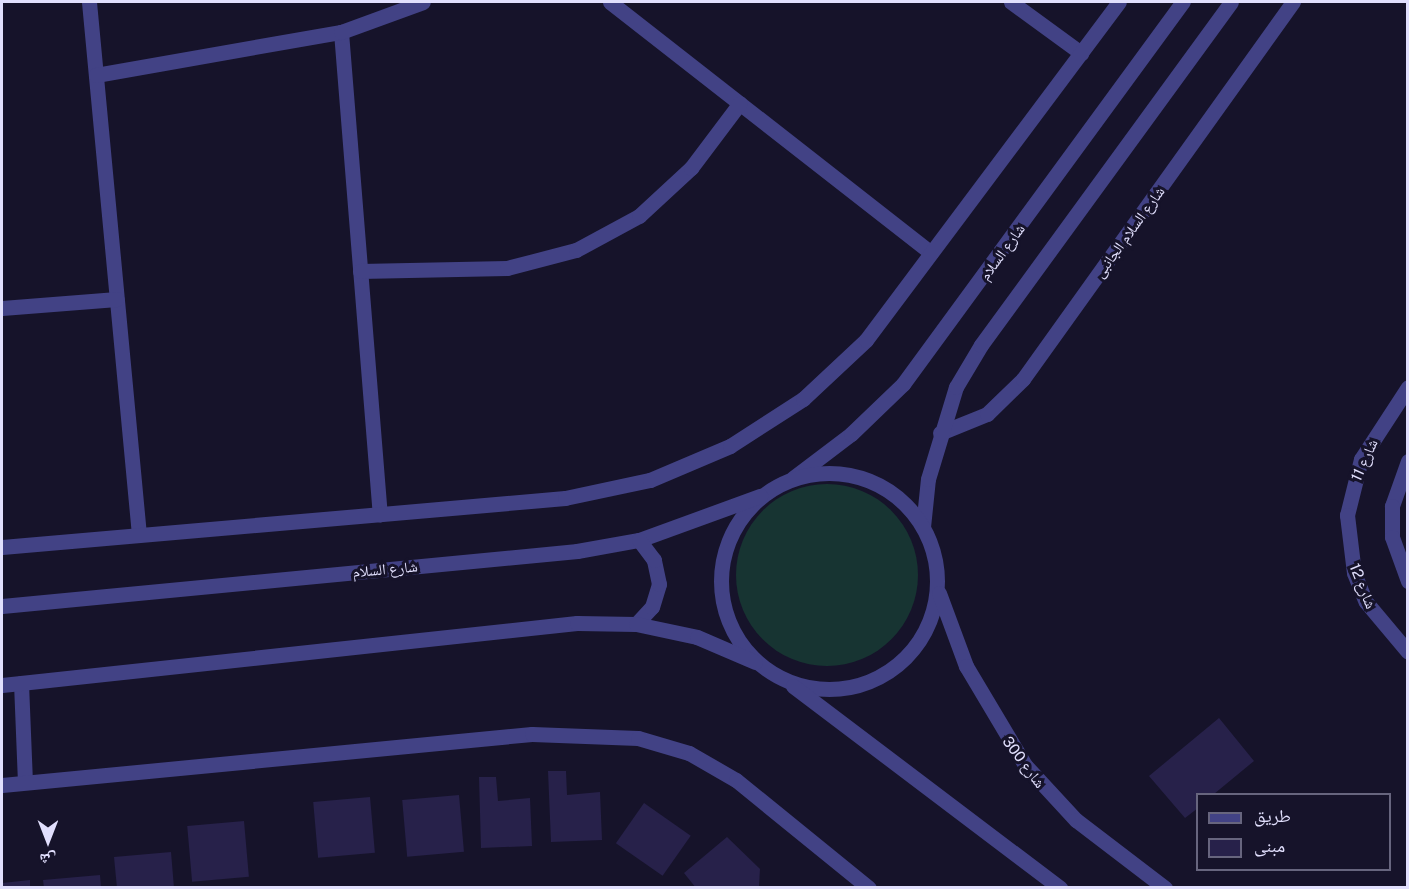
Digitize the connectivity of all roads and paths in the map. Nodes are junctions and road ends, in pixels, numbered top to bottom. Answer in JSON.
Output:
{"nodes":[{"id":1,"x":89,"y":2,"type":"edge"},
{"id":2,"x":423,"y":2,"type":"edge"},
{"id":3,"x":610,"y":2,"type":"edge"},
{"id":4,"x":1011,"y":2,"type":"edge"},
{"id":5,"x":1119,"y":2,"type":"edge"},
{"id":6,"x":1183,"y":2,"type":"edge"},
{"id":7,"x":1231,"y":2,"type":"edge"},
{"id":8,"x":1293,"y":2,"type":"edge"},
{"id":9,"x":341,"y":32,"type":"junction"},
{"id":10,"x":1081,"y":53,"type":"junction"},
{"id":11,"x":96,"y":75,"type":"junction"},
{"id":12,"x":740,"y":104,"type":"junction"},
{"id":13,"x":931,"y":253,"type":"junction"},
{"id":14,"x":360,"y":271,"type":"junction"},
{"id":15,"x":117,"y":299,"type":"junction"},
{"id":16,"x":2,"y":308,"type":"edge"},
{"id":17,"x":1407,"y":387,"type":"edge"},
{"id":18,"x":940,"y":433,"type":"junction"},
{"id":19,"x":1407,"y":461,"type":"edge"},
{"id":20,"x":793,"y":478,"type":"junction"},
{"id":21,"x":760,"y":496,"type":"junction"},
{"id":22,"x":380,"y":514,"type":"junction"},
{"id":23,"x":923,"y":527,"type":"junction"},
{"id":24,"x":139,"y":535,"type":"junction"},
{"id":25,"x":639,"y":540,"type":"junction"},
{"id":26,"x":1348,"y":543,"type":"joint"},
{"id":27,"x":2,"y":547,"type":"edge"},
{"id":28,"x":1407,"y":581,"type":"edge"},
{"id":29,"x":939,"y":593,"type":"junction"},
{"id":30,"x":2,"y":606,"type":"edge"},
{"id":31,"x":636,"y":624,"type":"junction"},
{"id":32,"x":1407,"y":652,"type":"edge"},
{"id":33,"x":755,"y":662,"type":"junction"},
{"id":34,"x":788,"y":682,"type":"junction"},
{"id":35,"x":21,"y":683,"type":"junction"},
{"id":36,"x":2,"y":685,"type":"edge"},
{"id":37,"x":25,"y":781,"type":"junction"},
{"id":38,"x":2,"y":785,"type":"edge"},
{"id":39,"x":869,"y":888,"type":"edge"},
{"id":40,"x":1060,"y":888,"type":"edge"},
{"id":41,"x":1166,"y":888,"type":"edge"}],
"edges":[{"from":1,"to":11,"type":"street"},
{"from":2,"to":9,"type":"street"},
{"from":3,"to":12,"type":"street"},
{"from":4,"to":10,"type":"street"},
{"from":5,"to":10,"type":"street"},
{"from":6,"to":20,"type":"street","name":"شارع السلام"},
{"from":7,"to":18,"type":"street"},
{"from":8,"to":18,"type":"street","name":"شارع السلام الجانبى"},
{"from":9,"to":11,"type":"street"},
{"from":9,"to":14,"type":"street"},
{"from":10,"to":13,"type":"street"},
{"from":11,"to":15,"type":"street"},
{"from":12,"to":13,"type":"street"},
{"from":12,"to":14,"type":"street"},
{"from":13,"to":22,"type":"street"},
{"from":14,"to":22,"type":"street"},
{"from":15,"to":16,"type":"street"},
{"from":15,"to":24,"type":"street"},
{"from":17,"to":26,"type":"street","name":"شارع 11"},
{"from":18,"to":23,"type":"street"},
{"from":19,"to":28,"type":"street"},
{"from":20,"to":21,"type":"street"},
{"from":20,"to":23,"type":"street"},
{"from":21,"to":25,"type":"street","name":"شارع السلام"},
{"from":21,"to":33,"type":"street"},
{"from":22,"to":24,"type":"street"},
{"from":23,"to":29,"type":"street"},
{"from":24,"to":27,"type":"street"},
{"from":25,"to":30,"type":"street","name":"شارع السلام"},
{"from":25,"to":31,"type":"street"},
{"from":26,"to":32,"type":"street","name":"شارع 12"},
{"from":29,"to":34,"type":"street"},
{"from":29,"to":41,"type":"street","name":"شارع 300"},
{"from":31,"to":33,"type":"street"},
{"from":31,"to":35,"type":"street"},
{"from":33,"to":34,"type":"street"},
{"from":34,"to":40,"type":"street"},
{"from":35,"to":36,"type":"street"},
{"from":35,"to":37,"type":"street"},
{"from":37,"to":38,"type":"street"},
{"from":37,"to":39,"type":"street"}]}
